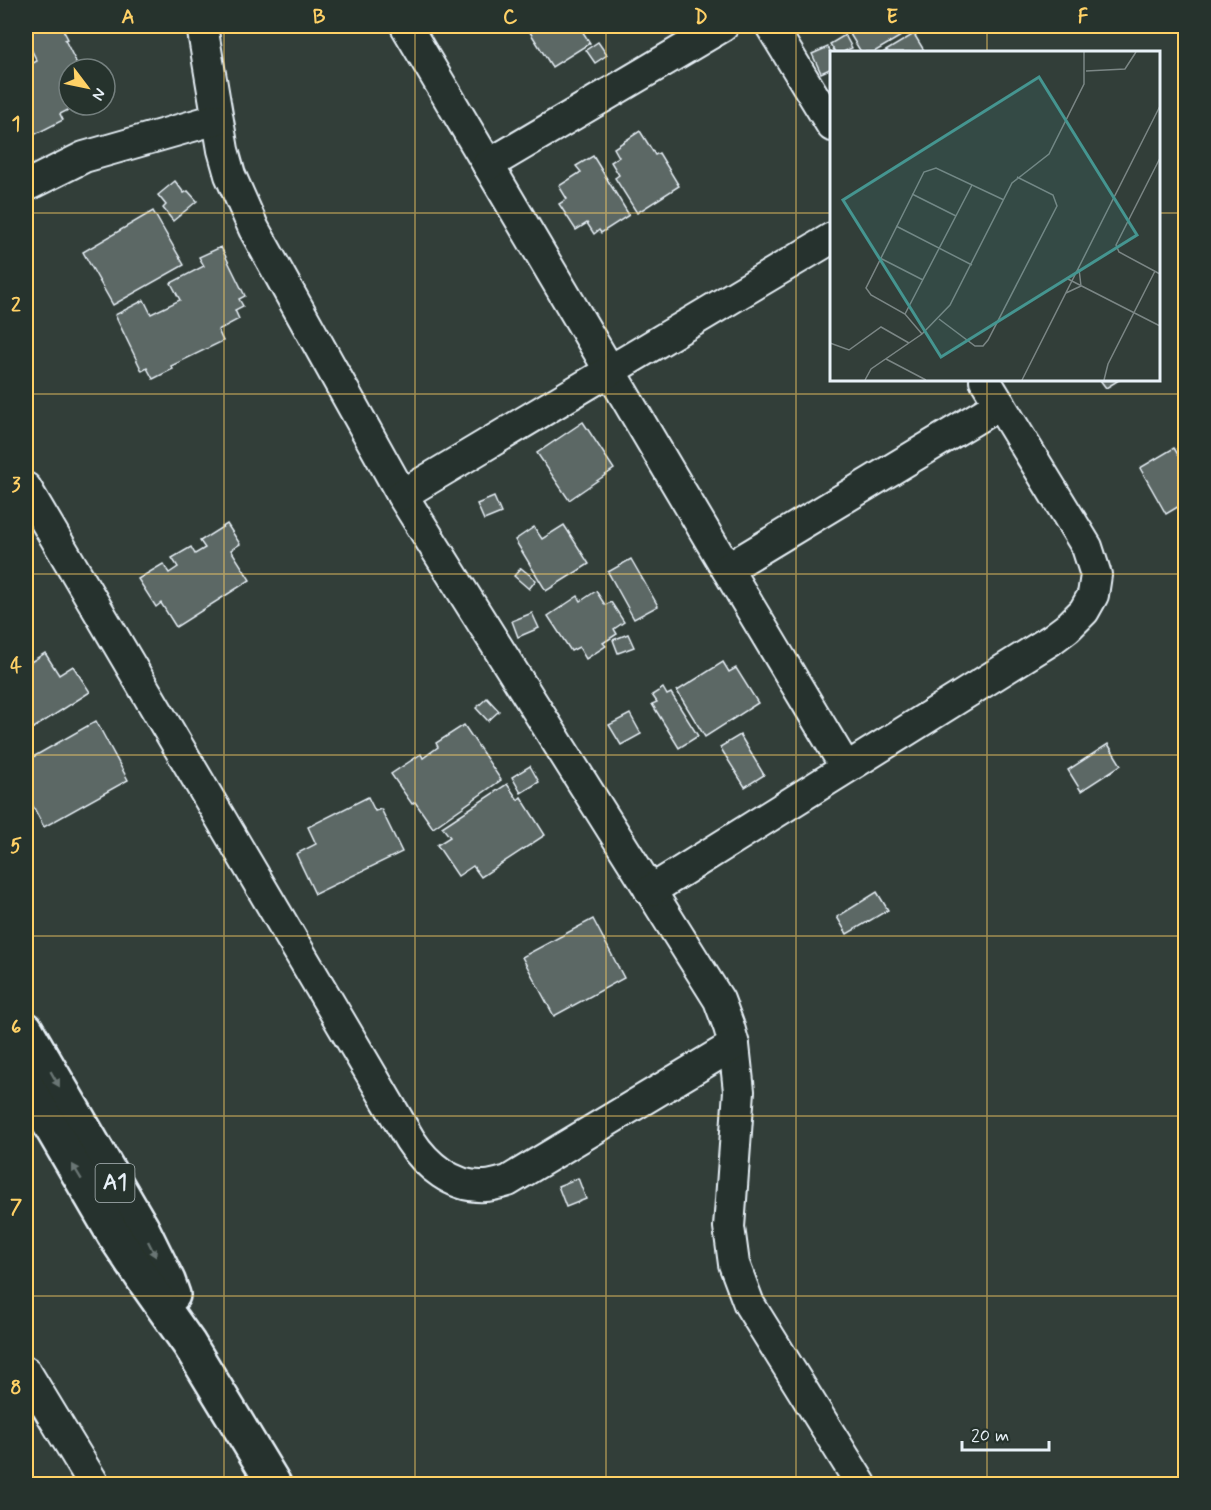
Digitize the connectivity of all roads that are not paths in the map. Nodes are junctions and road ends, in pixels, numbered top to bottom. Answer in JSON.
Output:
{"nodes":[{"id":1,"x":202,"y":26,"type":"edge"},
{"id":2,"x":406,"y":26,"type":"edge"},
{"id":3,"x":723,"y":26,"type":"edge"},
{"id":4,"x":771,"y":26,"type":"edge"},
{"id":5,"x":217,"y":119,"type":"junction"},
{"id":6,"x":830,"y":124,"type":"edge"},
{"id":7,"x":488,"y":165,"type":"junction"},
{"id":8,"x":26,"y":186,"type":"edge"},
{"id":9,"x":830,"y":239,"type":"edge"},
{"id":10,"x":610,"y":371,"type":"junction"},
{"id":11,"x":993,"y":392,"type":"edge"},
{"id":12,"x":26,"y":488,"type":"edge"},
{"id":13,"x":402,"y":495,"type":"junction"},
{"id":14,"x":727,"y":570,"type":"junction"},
{"id":15,"x":846,"y":768,"type":"junction"},
{"id":16,"x":650,"y":891,"type":"junction"},
{"id":17,"x":26,"y":1029,"type":"edge"},
{"id":18,"x":734,"y":1046,"type":"junction"},
{"id":19,"x":26,"y":1084,"type":"edge"},
{"id":20,"x":189,"y":1344,"type":"junction"},
{"id":21,"x":26,"y":1372,"type":"edge"},
{"id":22,"x":94,"y":1485,"type":"edge"},
{"id":23,"x":274,"y":1485,"type":"edge"},
{"id":24,"x":861,"y":1485,"type":"edge"}],
"edges":[{"from":1,"to":5,"type":"street"},
{"from":2,"to":7,"type":"street"},
{"from":3,"to":7,"type":"street"},
{"from":4,"to":6,"type":"street"},
{"from":5,"to":8,"type":"street"},
{"from":5,"to":13,"type":"street"},
{"from":7,"to":10,"type":"street"},
{"from":9,"to":10,"type":"street"},
{"from":10,"to":13,"type":"street"},
{"from":10,"to":14,"type":"street"},
{"from":11,"to":14,"type":"street"},
{"from":11,"to":15,"type":"street"},
{"from":12,"to":18,"type":"street"},
{"from":13,"to":16,"type":"street"},
{"from":14,"to":15,"type":"street"},
{"from":15,"to":16,"type":"street"},
{"from":16,"to":18,"type":"street"},
{"from":17,"to":20,"type":"highway","number":"A1","one_way":true},
{"from":18,"to":24,"type":"street"},
{"from":20,"to":19,"type":"highway","number":"A1","one_way":true},
{"from":20,"to":23,"type":"highway","number":"A1"},
{"from":21,"to":22,"type":"street"}]}
